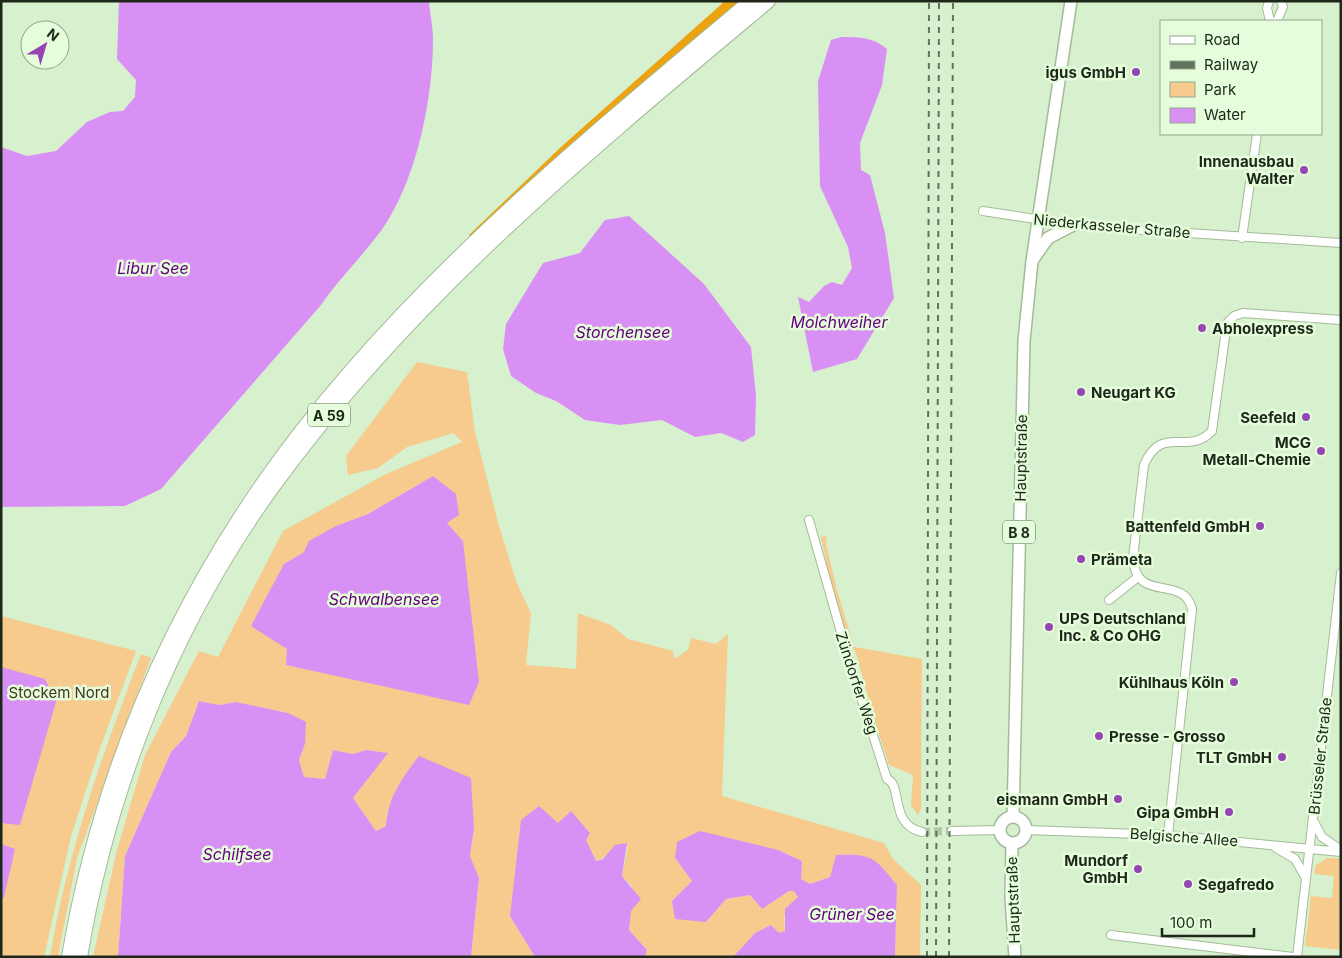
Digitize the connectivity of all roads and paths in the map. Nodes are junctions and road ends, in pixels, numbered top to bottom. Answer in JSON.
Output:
{"nodes":[{"id":1,"x":751,"y":1,"type":"edge"},
{"id":2,"x":768,"y":1,"type":"edge"},
{"id":3,"x":1072,"y":1,"type":"edge"},
{"id":4,"x":1269,"y":1,"type":"edge"},
{"id":5,"x":1281,"y":1,"type":"edge"},
{"id":6,"x":1270,"y":20,"type":"edge"},
{"id":7,"x":1278,"y":20,"type":"edge"},
{"id":8,"x":1257,"y":135,"type":"edge"},
{"id":9,"x":983,"y":211,"type":"dead end"},
{"id":10,"x":1039,"y":220,"type":"junction"},
{"id":11,"x":1073,"y":225,"type":"junction"},
{"id":12,"x":1242,"y":238,"type":"junction"},
{"id":13,"x":1341,"y":243,"type":"edge"},
{"id":14,"x":1032,"y":261,"type":"junction"},
{"id":15,"x":1341,"y":320,"type":"edge"},
{"id":16,"x":810,"y":520,"type":"dead end"},
{"id":17,"x":1341,"y":573,"type":"edge"},
{"id":18,"x":1138,"y":577,"type":"junction"},
{"id":19,"x":1108,"y":600,"type":"dead end"},
{"id":20,"x":1338,"y":615,"type":"edge"},
{"id":21,"x":1013,"y":817,"type":"junction"},
{"id":22,"x":1313,"y":818,"type":"junction"},
{"id":23,"x":999,"y":830,"type":"junction"},
{"id":24,"x":1026,"y":830,"type":"junction"},
{"id":25,"x":922,"y":832,"type":"tunnel mouth"},
{"id":26,"x":952,"y":832,"type":"tunnel mouth"},
{"id":27,"x":1168,"y":835,"type":"junction"},
{"id":28,"x":1012,"y":843,"type":"junction"},
{"id":29,"x":1265,"y":844,"type":"junction"},
{"id":30,"x":1309,"y":850,"type":"junction"},
{"id":31,"x":1341,"y":851,"type":"edge"},
{"id":32,"x":1306,"y":881,"type":"junction"},
{"id":33,"x":1111,"y":935,"type":"dead end"},
{"id":34,"x":69,"y":957,"type":"edge"},
{"id":35,"x":80,"y":957,"type":"edge"},
{"id":36,"x":1015,"y":957,"type":"edge"},
{"id":37,"x":1293,"y":957,"type":"edge"},
{"id":38,"x":1297,"y":957,"type":"edge"}],
"edges":[{"from":1,"to":34,"type":"highway","number":"A 59"},
{"from":2,"to":35,"type":"highway","number":"A 59"},
{"from":3,"to":10,"type":"main road","number":"B 8"},
{"from":4,"to":6,"type":"street"},
{"from":5,"to":7,"type":"street"},
{"from":8,"to":12,"type":"street"},
{"from":9,"to":10,"type":"street","name":"Niederkasseler Straße"},
{"from":10,"to":11,"type":"street","name":"Niederkasseler Straße"},
{"from":10,"to":14,"type":"main road","name":"Hauptstraße","number":"B 8"},
{"from":11,"to":12,"type":"street","name":"Niederkasseler Straße"},
{"from":11,"to":14,"type":"main road"},
{"from":12,"to":13,"type":"street","name":"Niederkasseler Straße"},
{"from":14,"to":21,"type":"main road","name":"Hauptstraße","number":"B 8"},
{"from":15,"to":18,"type":"street"},
{"from":16,"to":25,"type":"street","name":"Zündorfer Weg"},
{"from":17,"to":20,"type":"street","name":"Brüsseler Straße"},
{"from":18,"to":19,"type":"street"},
{"from":18,"to":27,"type":"street"},
{"from":20,"to":22,"type":"street","name":"Brüsseler Straße"},
{"from":21,"to":23,"type":"main road"},
{"from":21,"to":24,"type":"main road"},
{"from":22,"to":30,"type":"street","name":"Brüsseler Straße"},
{"from":22,"to":31,"type":"street","name":"Belgische Allee"},
{"from":23,"to":26,"type":"street"},
{"from":23,"to":28,"type":"main road","name":"Hauptstraße"},
{"from":24,"to":27,"type":"street","name":"Belgische Allee"},
{"from":24,"to":28,"type":"main road","name":"Hauptstraße"},
{"from":27,"to":29,"type":"street","name":"Belgische Allee"},
{"from":28,"to":36,"type":"main road","name":"Hauptstraße"},
{"from":29,"to":30,"type":"street","name":"Belgische Allee"},
{"from":29,"to":32,"type":"street"},
{"from":30,"to":31,"type":"street","name":"Belgische Allee"},
{"from":30,"to":32,"type":"street","name":"Brüsseler Straße"},
{"from":32,"to":38,"type":"street","name":"Brüsseler Straße"},
{"from":33,"to":37,"type":"street"}]}
